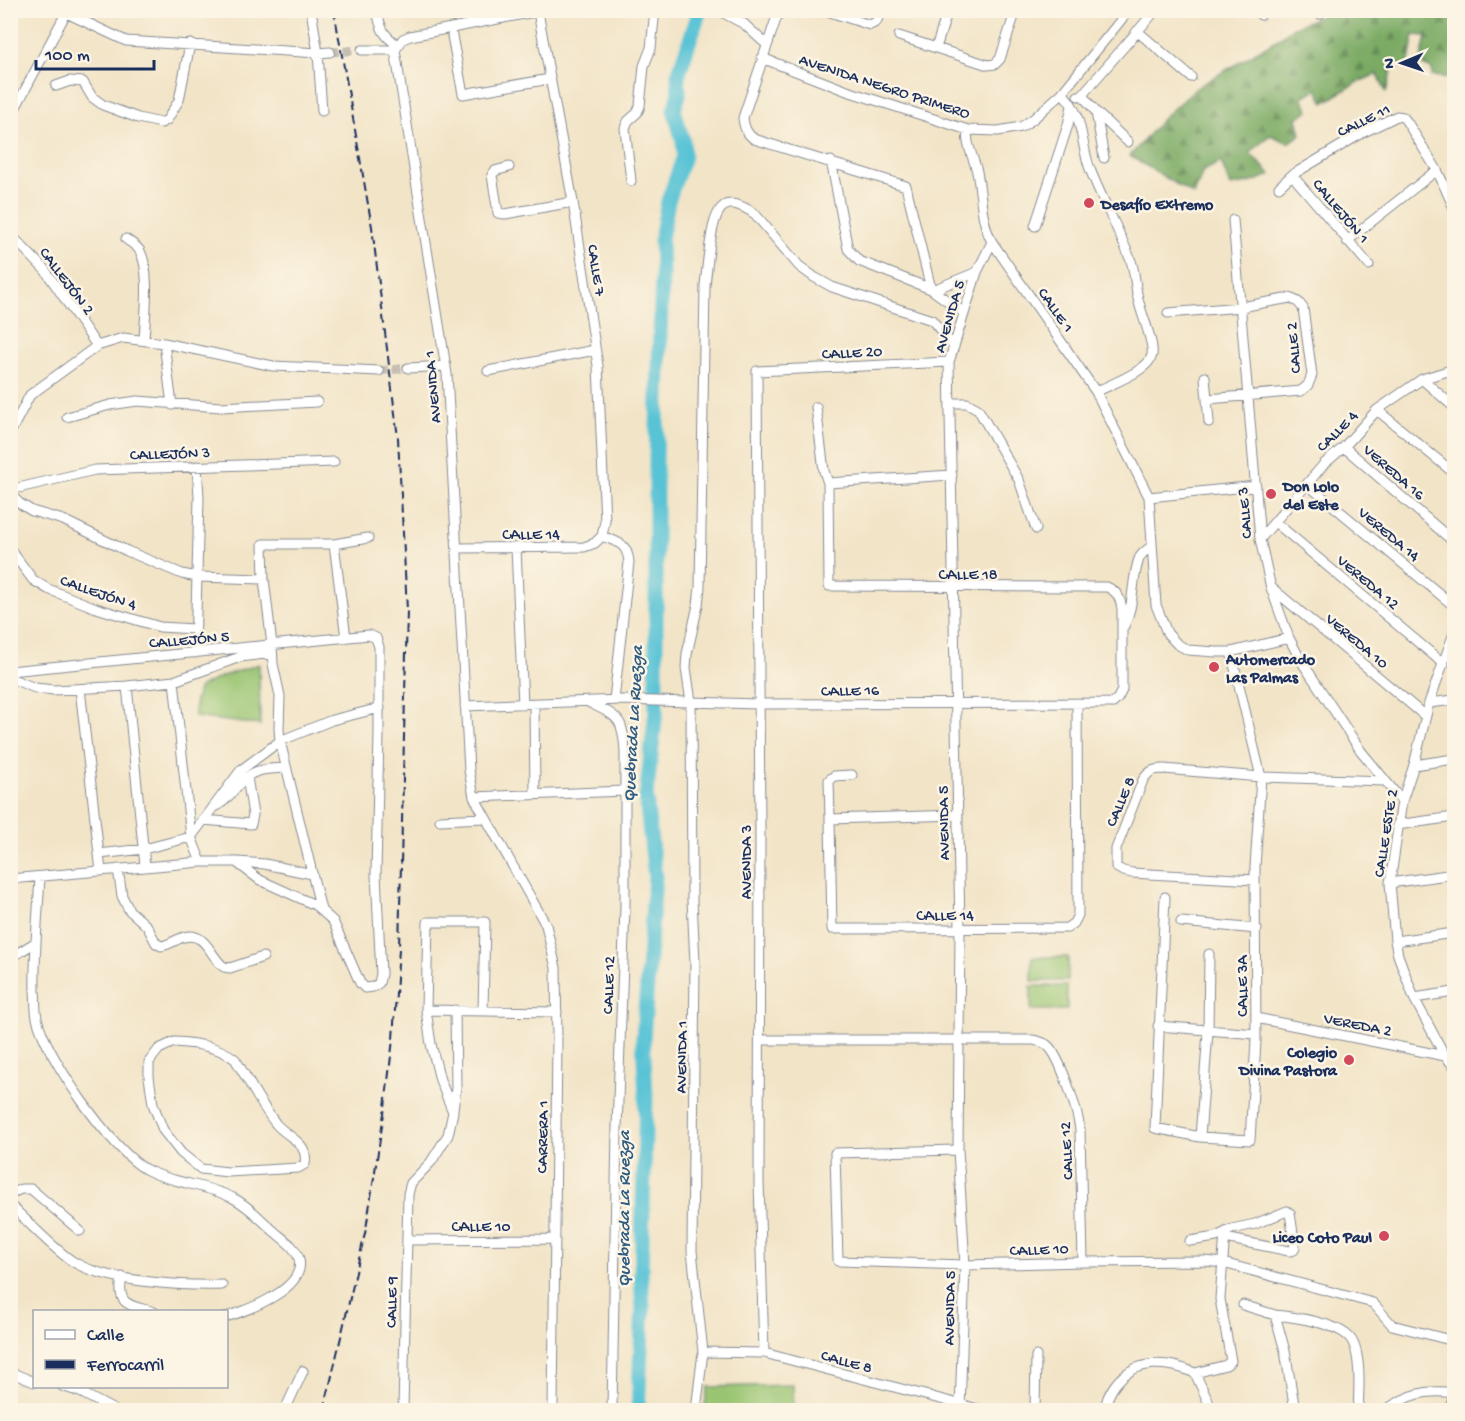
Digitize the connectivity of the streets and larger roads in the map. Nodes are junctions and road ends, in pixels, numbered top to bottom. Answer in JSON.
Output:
{"nodes":[{"id":1,"x":311,"y":10,"type":"edge"},
{"id":2,"x":377,"y":10,"type":"edge"},
{"id":3,"x":655,"y":10,"type":"edge"},
{"id":4,"x":718,"y":10,"type":"edge"},
{"id":5,"x":779,"y":10,"type":"edge"},
{"id":6,"x":824,"y":10,"type":"edge"},
{"id":7,"x":882,"y":10,"type":"edge"},
{"id":8,"x":948,"y":10,"type":"edge"},
{"id":9,"x":1016,"y":10,"type":"edge"},
{"id":10,"x":1129,"y":10,"type":"edge"},
{"id":11,"x":1156,"y":10,"type":"edge"},
{"id":12,"x":541,"y":11,"type":"edge"},
{"id":13,"x":62,"y":13,"type":"edge"},
{"id":14,"x":1137,"y":31,"type":"junction"},
{"id":15,"x":452,"y":36,"type":"dead end"},
{"id":16,"x":899,"y":36,"type":"dead end"},
{"id":17,"x":190,"y":44,"type":"junction"},
{"id":18,"x":767,"y":45,"type":"junction"},
{"id":19,"x":396,"y":47,"type":"junction"},
{"id":20,"x":936,"y":48,"type":"junction"},
{"id":21,"x":362,"y":50,"type":"tunnel mouth"},
{"id":22,"x":330,"y":52,"type":"tunnel mouth"},
{"id":23,"x":318,"y":53,"type":"junction"},
{"id":24,"x":762,"y":58,"type":"junction"},
{"id":25,"x":1191,"y":77,"type":"dead end"},
{"id":26,"x":550,"y":79,"type":"junction"},
{"id":27,"x":56,"y":86,"type":"dead end"},
{"id":28,"x":1082,"y":96,"type":"junction"},
{"id":29,"x":1068,"y":99,"type":"junction"},
{"id":30,"x":322,"y":111,"type":"dead end"},
{"id":31,"x":1096,"y":112,"type":"junction"},
{"id":32,"x":10,"y":118,"type":"edge"},
{"id":33,"x":968,"y":130,"type":"junction"},
{"id":34,"x":1128,"y":142,"type":"dead end"},
{"id":35,"x":1104,"y":158,"type":"dead end"},
{"id":36,"x":831,"y":161,"type":"junction"},
{"id":37,"x":509,"y":167,"type":"dead end"},
{"id":38,"x":1437,"y":170,"type":"junction"},
{"id":39,"x":1292,"y":175,"type":"junction"},
{"id":40,"x":631,"y":181,"type":"dead end"},
{"id":41,"x":1279,"y":187,"type":"dead end"},
{"id":42,"x":573,"y":202,"type":"junction"},
{"id":43,"x":1455,"y":208,"type":"edge"},
{"id":44,"x":1233,"y":220,"type":"dead end"},
{"id":45,"x":1035,"y":226,"type":"dead end"},
{"id":46,"x":10,"y":234,"type":"edge"},
{"id":47,"x":126,"y":239,"type":"dead end"},
{"id":48,"x":1347,"y":241,"type":"junction"},
{"id":49,"x":992,"y":242,"type":"junction"},
{"id":50,"x":1369,"y":265,"type":"dead end"},
{"id":51,"x":977,"y":272,"type":"junction"},
{"id":52,"x":932,"y":289,"type":"junction"},
{"id":53,"x":1241,"y":307,"type":"junction"},
{"id":54,"x":963,"y":312,"type":"junction"},
{"id":55,"x":1168,"y":313,"type":"dead end"},
{"id":56,"x":144,"y":340,"type":"junction"},
{"id":57,"x":164,"y":343,"type":"junction"},
{"id":58,"x":97,"y":346,"type":"junction"},
{"id":59,"x":954,"y":347,"type":"junction"},
{"id":60,"x":595,"y":350,"type":"junction"},
{"id":61,"x":949,"y":362,"type":"junction"},
{"id":62,"x":446,"y":366,"type":"junction"},
{"id":63,"x":408,"y":368,"type":"tunnel mouth"},
{"id":64,"x":1455,"y":369,"type":"edge"},
{"id":65,"x":757,"y":370,"type":"joint"},
{"id":66,"x":379,"y":371,"type":"tunnel mouth"},
{"id":67,"x":488,"y":371,"type":"dead end"},
{"id":68,"x":1205,"y":378,"type":"dead end"},
{"id":69,"x":1422,"y":380,"type":"junction"},
{"id":70,"x":1096,"y":392,"type":"junction"},
{"id":71,"x":1248,"y":395,"type":"junction"},
{"id":72,"x":1208,"y":399,"type":"junction"},
{"id":73,"x":317,"y":402,"type":"dead end"},
{"id":74,"x":950,"y":403,"type":"junction"},
{"id":75,"x":172,"y":405,"type":"junction"},
{"id":76,"x":1455,"y":406,"type":"edge"},
{"id":77,"x":816,"y":407,"type":"dead end"},
{"id":78,"x":1377,"y":410,"type":"junction"},
{"id":79,"x":67,"y":417,"type":"dead end"},
{"id":80,"x":1209,"y":422,"type":"dead end"},
{"id":81,"x":10,"y":433,"type":"edge"},
{"id":82,"x":1344,"y":447,"type":"junction"},
{"id":83,"x":334,"y":462,"type":"dead end"},
{"id":84,"x":197,"y":466,"type":"junction"},
{"id":85,"x":1455,"y":473,"type":"edge"},
{"id":86,"x":951,"y":475,"type":"junction"},
{"id":87,"x":828,"y":483,"type":"junction"},
{"id":88,"x":1307,"y":484,"type":"junction"},
{"id":89,"x":1256,"y":486,"type":"junction"},
{"id":90,"x":10,"y":492,"type":"edge"},
{"id":91,"x":1149,"y":497,"type":"junction"},
{"id":92,"x":1275,"y":522,"type":"junction"},
{"id":93,"x":1036,"y":529,"type":"dead end"},
{"id":94,"x":602,"y":536,"type":"junction"},
{"id":95,"x":368,"y":538,"type":"dead end"},
{"id":96,"x":1260,"y":539,"type":"junction"},
{"id":97,"x":1455,"y":542,"type":"edge"},
{"id":98,"x":334,"y":544,"type":"junction"},
{"id":99,"x":1152,"y":546,"type":"junction"},
{"id":100,"x":457,"y":548,"type":"junction"},
{"id":101,"x":516,"y":548,"type":"junction"},
{"id":102,"x":10,"y":549,"type":"edge"},
{"id":103,"x":197,"y":577,"type":"junction"},
{"id":104,"x":264,"y":579,"type":"junction"},
{"id":105,"x":954,"y":588,"type":"junction"},
{"id":106,"x":1271,"y":588,"type":"junction"},
{"id":107,"x":1455,"y":606,"type":"edge"},
{"id":108,"x":194,"y":629,"type":"junction"},
{"id":109,"x":1121,"y":631,"type":"junction"},
{"id":110,"x":1455,"y":633,"type":"edge"},
{"id":111,"x":346,"y":638,"type":"junction"},
{"id":112,"x":1289,"y":638,"type":"junction"},
{"id":113,"x":1452,"y":647,"type":"edge"},
{"id":114,"x":272,"y":649,"type":"junction"},
{"id":115,"x":1231,"y":652,"type":"junction"},
{"id":116,"x":195,"y":653,"type":"junction"},
{"id":117,"x":1444,"y":664,"type":"junction"},
{"id":118,"x":10,"y":671,"type":"edge"},
{"id":119,"x":10,"y":678,"type":"edge"},
{"id":120,"x":174,"y":681,"type":"junction"},
{"id":121,"x":127,"y":686,"type":"junction"},
{"id":122,"x":80,"y":689,"type":"junction"},
{"id":123,"x":618,"y":700,"type":"junction"},
{"id":124,"x":1455,"y":700,"type":"edge"},
{"id":125,"x":587,"y":702,"type":"junction"},
{"id":126,"x":686,"y":702,"type":"junction"},
{"id":127,"x":956,"y":702,"type":"junction"},
{"id":128,"x":1077,"y":703,"type":"junction"},
{"id":129,"x":1429,"y":703,"type":"junction"},
{"id":130,"x":758,"y":704,"type":"junction"},
{"id":131,"x":523,"y":705,"type":"junction"},
{"id":132,"x":534,"y":705,"type":"junction"},
{"id":133,"x":465,"y":706,"type":"junction"},
{"id":134,"x":380,"y":708,"type":"junction"},
{"id":135,"x":1425,"y":716,"type":"junction"},
{"id":136,"x":280,"y":741,"type":"junction"},
{"id":137,"x":1455,"y":759,"type":"edge"},
{"id":138,"x":251,"y":762,"type":"junction"},
{"id":139,"x":1414,"y":765,"type":"junction"},
{"id":140,"x":286,"y":768,"type":"junction"},
{"id":141,"x":250,"y":775,"type":"junction"},
{"id":142,"x":852,"y":775,"type":"dead end"},
{"id":143,"x":1261,"y":777,"type":"junction"},
{"id":144,"x":1385,"y":781,"type":"junction"},
{"id":145,"x":624,"y":791,"type":"junction"},
{"id":146,"x":227,"y":792,"type":"junction"},
{"id":147,"x":534,"y":794,"type":"junction"},
{"id":148,"x":474,"y":797,"type":"junction"},
{"id":149,"x":1402,"y":801,"type":"junction"},
{"id":150,"x":957,"y":815,"type":"junction"},
{"id":151,"x":1455,"y":817,"type":"edge"},
{"id":152,"x":484,"y":818,"type":"junction"},
{"id":153,"x":830,"y":819,"type":"junction"},
{"id":154,"x":203,"y":820,"type":"junction"},
{"id":155,"x":440,"y":820,"type":"dead end"},
{"id":156,"x":1397,"y":825,"type":"junction"},
{"id":157,"x":191,"y":837,"type":"junction"},
{"id":158,"x":144,"y":849,"type":"junction"},
{"id":159,"x":99,"y":854,"type":"junction"},
{"id":160,"x":201,"y":862,"type":"junction"},
{"id":161,"x":236,"y":862,"type":"junction"},
{"id":162,"x":145,"y":867,"type":"junction"},
{"id":163,"x":118,"y":869,"type":"junction"},
{"id":164,"x":101,"y":871,"type":"junction"},
{"id":165,"x":517,"y":872,"type":"joint"},
{"id":166,"x":312,"y":874,"type":"junction"},
{"id":167,"x":1455,"y":874,"type":"edge"},
{"id":168,"x":40,"y":877,"type":"junction"},
{"id":169,"x":10,"y":879,"type":"edge"},
{"id":170,"x":1255,"y":880,"type":"junction"},
{"id":171,"x":1390,"y":883,"type":"junction"},
{"id":172,"x":1165,"y":897,"type":"dead end"},
{"id":173,"x":321,"y":910,"type":"junction"},
{"id":174,"x":1181,"y":922,"type":"dead end"},
{"id":175,"x":960,"y":929,"type":"junction"},
{"id":176,"x":1257,"y":929,"type":"junction"},
{"id":177,"x":1455,"y":933,"type":"edge"},
{"id":178,"x":1395,"y":941,"type":"junction"},
{"id":179,"x":36,"y":942,"type":"junction"},
{"id":180,"x":1209,"y":954,"type":"dead end"},
{"id":181,"x":263,"y":957,"type":"dead end"},
{"id":182,"x":10,"y":958,"type":"edge"},
{"id":183,"x":1455,"y":992,"type":"edge"},
{"id":184,"x":1414,"y":998,"type":"junction"},
{"id":185,"x":426,"y":1010,"type":"junction"},
{"id":186,"x":455,"y":1010,"type":"junction"},
{"id":187,"x":483,"y":1011,"type":"junction"},
{"id":188,"x":557,"y":1012,"type":"junction"},
{"id":189,"x":1256,"y":1018,"type":"junction"},
{"id":190,"x":1158,"y":1026,"type":"junction"},
{"id":191,"x":1208,"y":1032,"type":"junction"},
{"id":192,"x":1256,"y":1034,"type":"junction"},
{"id":193,"x":761,"y":1040,"type":"junction"},
{"id":194,"x":958,"y":1041,"type":"junction"},
{"id":195,"x":1450,"y":1055,"type":"edge"},
{"id":196,"x":1455,"y":1066,"type":"edge"},
{"id":197,"x":453,"y":1112,"type":"junction"},
{"id":198,"x":1200,"y":1137,"type":"junction"},
{"id":199,"x":958,"y":1150,"type":"junction"},
{"id":200,"x":201,"y":1169,"type":"junction"},
{"id":201,"x":194,"y":1185,"type":"junction"},
{"id":202,"x":10,"y":1194,"type":"edge"},
{"id":203,"x":10,"y":1205,"type":"edge"},
{"id":204,"x":80,"y":1231,"type":"dead end"},
{"id":205,"x":1225,"y":1235,"type":"junction"},
{"id":206,"x":555,"y":1239,"type":"junction"},
{"id":207,"x":407,"y":1240,"type":"junction"},
{"id":208,"x":1190,"y":1241,"type":"dead end"},
{"id":209,"x":1083,"y":1262,"type":"junction"},
{"id":210,"x":1223,"y":1263,"type":"junction"},
{"id":211,"x":965,"y":1265,"type":"junction"},
{"id":212,"x":122,"y":1277,"type":"junction"},
{"id":213,"x":222,"y":1285,"type":"dead end"},
{"id":214,"x":1243,"y":1305,"type":"dead end"},
{"id":215,"x":150,"y":1310,"type":"edge"},
{"id":216,"x":1275,"y":1315,"type":"junction"},
{"id":217,"x":228,"y":1316,"type":"edge"},
{"id":218,"x":1455,"y":1341,"type":"edge"},
{"id":219,"x":703,"y":1352,"type":"junction"},
{"id":220,"x":764,"y":1353,"type":"junction"},
{"id":221,"x":1036,"y":1356,"type":"dead end"},
{"id":222,"x":303,"y":1371,"type":"dead end"},
{"id":223,"x":10,"y":1372,"type":"edge"},
{"id":224,"x":1195,"y":1373,"type":"junction"},
{"id":225,"x":33,"y":1382,"type":"edge"},
{"id":226,"x":68,"y":1388,"type":"edge"},
{"id":227,"x":1455,"y":1394,"type":"edge"},
{"id":228,"x":961,"y":1408,"type":"edge"},
{"id":229,"x":114,"y":1410,"type":"edge"},
{"id":230,"x":285,"y":1410,"type":"edge"},
{"id":231,"x":403,"y":1410,"type":"edge"},
{"id":232,"x":553,"y":1410,"type":"edge"},
{"id":233,"x":612,"y":1410,"type":"edge"},
{"id":234,"x":696,"y":1410,"type":"edge"},
{"id":235,"x":982,"y":1410,"type":"edge"},
{"id":236,"x":1035,"y":1410,"type":"edge"},
{"id":237,"x":1106,"y":1410,"type":"edge"},
{"id":238,"x":1212,"y":1410,"type":"edge"},
{"id":239,"x":1295,"y":1410,"type":"edge"},
{"id":240,"x":1358,"y":1410,"type":"edge"},
{"id":241,"x":1386,"y":1410,"type":"edge"},
{"id":242,"x":1449,"y":1410,"type":"edge"}],
"edges":[{"from":1,"to":23,"type":"street"},
{"from":2,"to":19,"type":"street"},
{"from":3,"to":40,"type":"street"},
{"from":4,"to":18,"type":"street"},
{"from":5,"to":18,"type":"street"},
{"from":6,"to":7,"type":"street"},
{"from":8,"to":20,"type":"street"},
{"from":9,"to":20,"type":"street"},
{"from":10,"to":29,"type":"street","name":"AVENIDA NEGRO PRIMERO"},
{"from":11,"to":14,"type":"street"},
{"from":12,"to":19,"type":"street"},
{"from":12,"to":26,"type":"street","name":"CALLE 7"},
{"from":13,"to":17,"type":"street"},
{"from":13,"to":32,"type":"street"},
{"from":14,"to":25,"type":"street"},
{"from":14,"to":28,"type":"street"},
{"from":15,"to":26,"type":"street"},
{"from":16,"to":20,"type":"street"},
{"from":17,"to":23,"type":"street"},
{"from":17,"to":27,"type":"street"},
{"from":18,"to":24,"type":"street"},
{"from":19,"to":21,"type":"street"},
{"from":19,"to":62,"type":"street","name":"AVENIDA 1"},
{"from":22,"to":23,"type":"street"},
{"from":23,"to":30,"type":"street"},
{"from":24,"to":33,"type":"street","name":"AVENIDA NEGRO PRIMERO"},
{"from":24,"to":36,"type":"street"},
{"from":26,"to":42,"type":"street","name":"CALLE 7"},
{"from":28,"to":29,"type":"street"},
{"from":28,"to":31,"type":"street"},
{"from":29,"to":33,"type":"street","name":"AVENIDA NEGRO PRIMERO"},
{"from":29,"to":45,"type":"street"},
{"from":29,"to":70,"type":"street"},
{"from":31,"to":34,"type":"street"},
{"from":31,"to":35,"type":"street"},
{"from":33,"to":49,"type":"street","name":"CALLE 1"},
{"from":36,"to":52,"type":"street"},
{"from":36,"to":52,"type":"street"},
{"from":37,"to":42,"type":"street"},
{"from":38,"to":39,"type":"street","name":"CALLE 11"},
{"from":38,"to":43,"type":"street","name":"CALLE 11"},
{"from":38,"to":48,"type":"street"},
{"from":39,"to":41,"type":"street","name":"CALLE 11"},
{"from":39,"to":48,"type":"street","name":"CALLEJÓN 1"},
{"from":42,"to":60,"type":"street","name":"CALLE 7"},
{"from":44,"to":53,"type":"street","name":"CALLE 3"},
{"from":46,"to":58,"type":"street","name":"CALLEJÓN 2"},
{"from":47,"to":56,"type":"street"},
{"from":48,"to":50,"type":"street","name":"CALLEJÓN 1"},
{"from":49,"to":51,"type":"street","name":"AVENIDA 5"},
{"from":49,"to":70,"type":"street","name":"CALLE 1"},
{"from":51,"to":52,"type":"street"},
{"from":51,"to":54,"type":"street","name":"AVENIDA 5"},
{"from":52,"to":54,"type":"street"},
{"from":53,"to":55,"type":"street","name":"CALLE 2"},
{"from":53,"to":71,"type":"street","name":"CALLE 3"},
{"from":53,"to":71,"type":"street","name":"CALLE 2"},
{"from":54,"to":59,"type":"street","name":"AVENIDA 5"},
{"from":56,"to":57,"type":"street"},
{"from":56,"to":58,"type":"street"},
{"from":57,"to":66,"type":"street"},
{"from":57,"to":75,"type":"street"},
{"from":58,"to":81,"type":"street"},
{"from":59,"to":61,"type":"street","name":"AVENIDA 5"},
{"from":59,"to":126,"type":"street","name":"AVENIDA 1"},
{"from":60,"to":67,"type":"street"},
{"from":60,"to":94,"type":"street","name":"CALLE 7"},
{"from":61,"to":65,"type":"street","name":"CALLE 20"},
{"from":61,"to":74,"type":"street","name":"AVENIDA 5"},
{"from":62,"to":63,"type":"street"},
{"from":62,"to":100,"type":"street","name":"AVENIDA 1"},
{"from":64,"to":69,"type":"street","name":"CALLE 4"},
{"from":65,"to":130,"type":"street","name":"AVENIDA 3"},
{"from":68,"to":72,"type":"street"},
{"from":69,"to":76,"type":"street"},
{"from":69,"to":78,"type":"street","name":"CALLE 4"},
{"from":70,"to":91,"type":"street","name":"CALLE 1"},
{"from":71,"to":72,"type":"street","name":"CALLE 2"},
{"from":71,"to":89,"type":"street","name":"CALLE 3"},
{"from":72,"to":80,"type":"street"},
{"from":73,"to":75,"type":"street"},
{"from":74,"to":86,"type":"street","name":"AVENIDA 5"},
{"from":74,"to":93,"type":"street"},
{"from":75,"to":79,"type":"street"},
{"from":77,"to":87,"type":"street"},
{"from":78,"to":82,"type":"street","name":"CALLE 4"},
{"from":78,"to":85,"type":"street"},
{"from":82,"to":88,"type":"street","name":"CALLE 4"},
{"from":82,"to":97,"type":"street","name":"VEREDA 16"},
{"from":83,"to":84,"type":"street","name":"CALLEJÓN 3"},
{"from":84,"to":90,"type":"street","name":"CALLEJÓN 3"},
{"from":84,"to":103,"type":"street"},
{"from":86,"to":87,"type":"street"},
{"from":86,"to":105,"type":"street","name":"AVENIDA 5"},
{"from":87,"to":105,"type":"street","name":"CALLE 18"},
{"from":88,"to":92,"type":"street","name":"CALLE 4"},
{"from":88,"to":107,"type":"street","name":"VEREDA 14"},
{"from":89,"to":91,"type":"street"},
{"from":89,"to":96,"type":"street","name":"CALLE 3"},
{"from":90,"to":103,"type":"street"},
{"from":91,"to":99,"type":"street","name":"CALLE 1"},
{"from":92,"to":96,"type":"street","name":"CALLE 4"},
{"from":92,"to":117,"type":"street","name":"VEREDA 12"},
{"from":94,"to":101,"type":"street","name":"CALLE 14"},
{"from":94,"to":123,"type":"street"},
{"from":95,"to":98,"type":"street"},
{"from":96,"to":106,"type":"street","name":"CALLE 3"},
{"from":98,"to":104,"type":"street"},
{"from":98,"to":111,"type":"street"},
{"from":99,"to":109,"type":"street"},
{"from":99,"to":115,"type":"street","name":"CALLE 1"},
{"from":100,"to":101,"type":"street","name":"CALLE 14"},
{"from":100,"to":133,"type":"street","name":"AVENIDA 1"},
{"from":101,"to":131,"type":"street"},
{"from":102,"to":108,"type":"street","name":"CALLEJÓN 4"},
{"from":103,"to":104,"type":"street"},
{"from":103,"to":108,"type":"street"},
{"from":104,"to":114,"type":"street"},
{"from":105,"to":109,"type":"street","name":"CALLE 18"},
{"from":105,"to":127,"type":"street","name":"AVENIDA 5"},
{"from":106,"to":112,"type":"street","name":"CALLE 3"},
{"from":106,"to":135,"type":"street","name":"VEREDA 10"},
{"from":108,"to":116,"type":"street"},
{"from":109,"to":128,"type":"street","name":"CALLE 16"},
{"from":110,"to":113,"type":"street","name":"CALLE ESTE 2"},
{"from":111,"to":114,"type":"street","name":"CALLEJÓN 5"},
{"from":111,"to":134,"type":"street","name":"CALLEJÓN 5"},
{"from":112,"to":115,"type":"street","name":"CALLE 1"},
{"from":112,"to":144,"type":"street","name":"CALLE 3"},
{"from":113,"to":117,"type":"street","name":"CALLE ESTE 2"},
{"from":114,"to":116,"type":"street","name":"CALLEJÓN 5"},
{"from":114,"to":120,"type":"street"},
{"from":114,"to":136,"type":"street"},
{"from":115,"to":143,"type":"street","name":"CALLE 3A"},
{"from":116,"to":118,"type":"street","name":"CALLEJÓN 5"},
{"from":117,"to":129,"type":"street","name":"CALLE ESTE 2"},
{"from":119,"to":122,"type":"street"},
{"from":120,"to":121,"type":"street"},
{"from":120,"to":157,"type":"street"},
{"from":121,"to":122,"type":"street"},
{"from":121,"to":158,"type":"street"},
{"from":122,"to":159,"type":"street"},
{"from":123,"to":125,"type":"street","name":"CALLE 16"},
{"from":123,"to":126,"type":"street","name":"CALLE 16"},
{"from":124,"to":129,"type":"street"},
{"from":125,"to":132,"type":"street"},
{"from":125,"to":145,"type":"street","name":"CALLE 12"},
{"from":126,"to":130,"type":"street","name":"CALLE 16"},
{"from":126,"to":219,"type":"street","name":"AVENIDA 1"},
{"from":127,"to":128,"type":"street","name":"CALLE 16"},
{"from":127,"to":130,"type":"street","name":"CALLE 16"},
{"from":127,"to":150,"type":"street","name":"AVENIDA 5"},
{"from":128,"to":175,"type":"street","name":"CALLE 14"},
{"from":129,"to":135,"type":"street","name":"CALLE ESTE 2"},
{"from":130,"to":193,"type":"street","name":"AVENIDA 3"},
{"from":131,"to":132,"type":"street"},
{"from":131,"to":133,"type":"street"},
{"from":132,"to":147,"type":"street"},
{"from":133,"to":148,"type":"street","name":"AVENIDA 1"},
{"from":134,"to":136,"type":"street"},
{"from":134,"to":173,"type":"street"},
{"from":135,"to":139,"type":"street","name":"CALLE ESTE 2"},
{"from":136,"to":138,"type":"street"},
{"from":136,"to":140,"type":"street"},
{"from":137,"to":139,"type":"street"},
{"from":138,"to":141,"type":"street"},
{"from":138,"to":146,"type":"street"},
{"from":139,"to":149,"type":"street","name":"CALLE ESTE 2"},
{"from":140,"to":141,"type":"street"},
{"from":140,"to":166,"type":"street"},
{"from":141,"to":146,"type":"street"},
{"from":141,"to":154,"type":"street"},
{"from":142,"to":153,"type":"street"},
{"from":143,"to":144,"type":"street","name":"CALLE 8"},
{"from":143,"to":170,"type":"street","name":"CALLE 3A"},
{"from":143,"to":170,"type":"street","name":"CALLE 8"},
{"from":144,"to":149,"type":"street","name":"CALLE 3"},
{"from":145,"to":147,"type":"street"},
{"from":145,"to":233,"type":"street","name":"CALLE 12"},
{"from":146,"to":154,"type":"street"},
{"from":147,"to":148,"type":"street"},
{"from":148,"to":152,"type":"street","name":"AVENIDA 1"},
{"from":149,"to":156,"type":"street","name":"CALLE ESTE 2"},
{"from":150,"to":153,"type":"street"},
{"from":150,"to":175,"type":"street","name":"AVENIDA 5"},
{"from":151,"to":156,"type":"street"},
{"from":152,"to":155,"type":"street"},
{"from":152,"to":165,"type":"street","name":"AVENIDA 1"},
{"from":153,"to":175,"type":"street","name":"CALLE 14"},
{"from":154,"to":157,"type":"street"},
{"from":156,"to":171,"type":"street","name":"CALLE ESTE 2"},
{"from":157,"to":158,"type":"street"},
{"from":157,"to":160,"type":"street"},
{"from":158,"to":159,"type":"street"},
{"from":158,"to":162,"type":"street"},
{"from":159,"to":164,"type":"street"},
{"from":160,"to":161,"type":"street"},
{"from":160,"to":162,"type":"street"},
{"from":161,"to":166,"type":"street"},
{"from":161,"to":173,"type":"street"},
{"from":162,"to":163,"type":"street"},
{"from":163,"to":164,"type":"street"},
{"from":163,"to":181,"type":"street"},
{"from":164,"to":168,"type":"street"},
{"from":165,"to":188,"type":"street","name":"CARRERA 1"},
{"from":166,"to":173,"type":"street"},
{"from":167,"to":171,"type":"street"},
{"from":168,"to":169,"type":"street"},
{"from":168,"to":179,"type":"street"},
{"from":170,"to":176,"type":"street","name":"CALLE 3A"},
{"from":171,"to":178,"type":"street","name":"CALLE ESTE 2"},
{"from":172,"to":190,"type":"street","name":"CALLE 3A"},
{"from":174,"to":176,"type":"street"},
{"from":175,"to":194,"type":"street","name":"AVENIDA 5"},
{"from":176,"to":189,"type":"street","name":"CALLE 3A"},
{"from":177,"to":178,"type":"street"},
{"from":178,"to":184,"type":"street","name":"CALLE ESTE 2"},
{"from":179,"to":182,"type":"street"},
{"from":179,"to":201,"type":"street"},
{"from":180,"to":191,"type":"street"},
{"from":183,"to":184,"type":"street"},
{"from":184,"to":195,"type":"street","name":"CALLE ESTE 2"},
{"from":185,"to":186,"type":"street"},
{"from":185,"to":187,"type":"street"},
{"from":185,"to":197,"type":"street"},
{"from":186,"to":187,"type":"street"},
{"from":186,"to":197,"type":"street"},
{"from":187,"to":188,"type":"street"},
{"from":188,"to":206,"type":"street","name":"CARRERA 1"},
{"from":189,"to":192,"type":"street","name":"CALLE 3A"},
{"from":189,"to":195,"type":"street","name":"VEREDA 2"},
{"from":190,"to":191,"type":"street"},
{"from":190,"to":198,"type":"street","name":"CALLE 3A"},
{"from":191,"to":192,"type":"street"},
{"from":191,"to":198,"type":"street"},
{"from":192,"to":198,"type":"street","name":"CALLE 3A"},
{"from":193,"to":194,"type":"street","name":"CALLE 12"},
{"from":193,"to":220,"type":"street","name":"AVENIDA 3"},
{"from":194,"to":199,"type":"street","name":"AVENIDA 5"},
{"from":194,"to":209,"type":"street","name":"CALLE 12"},
{"from":195,"to":196,"type":"street","name":"CALLE ESTE 2"},
{"from":197,"to":207,"type":"street","name":"CALLE 9"},
{"from":199,"to":211,"type":"street","name":"AVENIDA 5"},
{"from":199,"to":211,"type":"street","name":"CALLE 10"},
{"from":200,"to":200,"type":"street"},
{"from":200,"to":201,"type":"street"},
{"from":201,"to":217,"type":"street"},
{"from":202,"to":204,"type":"street"},
{"from":203,"to":212,"type":"street"},
{"from":205,"to":205,"type":"street"},
{"from":205,"to":208,"type":"street"},
{"from":205,"to":210,"type":"street"},
{"from":206,"to":207,"type":"street","name":"CALLE 10"},
{"from":206,"to":232,"type":"street","name":"CARRERA 1"},
{"from":207,"to":231,"type":"street","name":"CALLE 9"},
{"from":209,"to":210,"type":"street","name":"CALLE 10"},
{"from":209,"to":211,"type":"street","name":"CALLE 10"},
{"from":210,"to":218,"type":"street","name":"CALLE 10"},
{"from":210,"to":224,"type":"street"},
{"from":211,"to":228,"type":"street","name":"AVENIDA 5"},
{"from":212,"to":213,"type":"street"},
{"from":212,"to":215,"type":"street"},
{"from":214,"to":216,"type":"street"},
{"from":216,"to":239,"type":"street"},
{"from":216,"to":240,"type":"street"},
{"from":219,"to":220,"type":"street","name":"CALLE 8"},
{"from":219,"to":234,"type":"street","name":"AVENIDA 1"},
{"from":220,"to":228,"type":"street","name":"CALLE 8"},
{"from":221,"to":236,"type":"street"},
{"from":222,"to":230,"type":"street"},
{"from":223,"to":225,"type":"street"},
{"from":224,"to":237,"type":"street"},
{"from":224,"to":238,"type":"street"},
{"from":226,"to":229,"type":"street"},
{"from":227,"to":241,"type":"street"},
{"from":227,"to":242,"type":"street"},
{"from":228,"to":235,"type":"street","name":"CALLE 8"}]}
